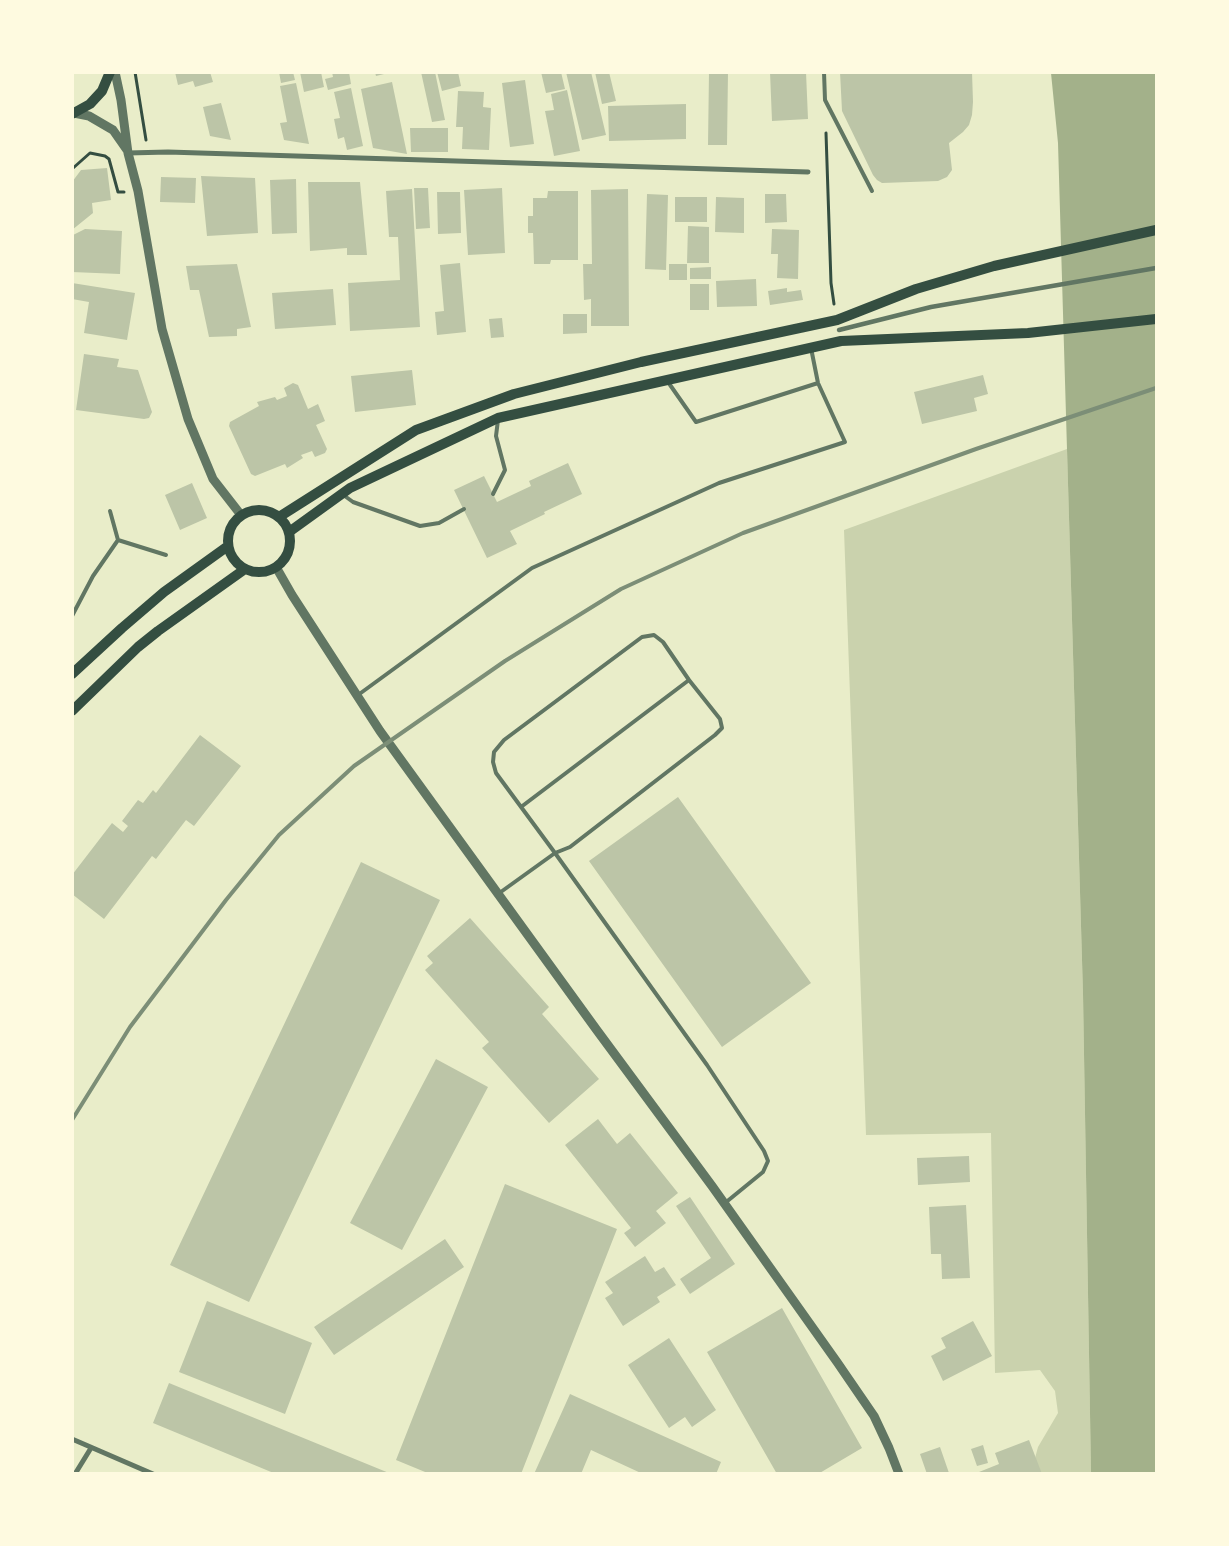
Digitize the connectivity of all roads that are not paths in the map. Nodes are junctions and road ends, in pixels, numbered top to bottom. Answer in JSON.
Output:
{"nodes":[{"id":1,"x":110,"y":72,"type":"edge"},
{"id":2,"x":115,"y":72,"type":"edge"},
{"id":3,"x":824,"y":72,"type":"edge"},
{"id":4,"x":73,"y":113,"type":"edge"},
{"id":5,"x":128,"y":152,"type":"junction"},
{"id":6,"x":808,"y":172,"type":"dead end"},
{"id":7,"x":872,"y":191,"type":"dead end"},
{"id":8,"x":1156,"y":230,"type":"edge"},
{"id":9,"x":1156,"y":268,"type":"edge"},
{"id":10,"x":1156,"y":319,"type":"edge"},
{"id":11,"x":840,"y":330,"type":"dead end"},
{"id":12,"x":811,"y":348,"type":"junction"},
{"id":13,"x":667,"y":380,"type":"junction"},
{"id":14,"x":818,"y":382,"type":"junction"},
{"id":15,"x":498,"y":418,"type":"junction"},
{"id":16,"x":342,"y":494,"type":"junction"},
{"id":17,"x":493,"y":494,"type":"dead end"},
{"id":18,"x":464,"y":509,"type":"dead end"},
{"id":19,"x":110,"y":511,"type":"dead end"},
{"id":20,"x":241,"y":515,"type":"junction"},
{"id":21,"x":278,"y":517,"type":"junction"},
{"id":22,"x":289,"y":532,"type":"junction"},
{"id":23,"x":118,"y":540,"type":"junction"},
{"id":24,"x":228,"y":546,"type":"junction"},
{"id":25,"x":166,"y":555,"type":"dead end"},
{"id":26,"x":276,"y":567,"type":"junction"},
{"id":27,"x":245,"y":569,"type":"junction"},
{"id":28,"x":72,"y":616,"type":"edge"},
{"id":29,"x":72,"y":674,"type":"edge"},
{"id":30,"x":689,"y":680,"type":"junction"},
{"id":31,"x":356,"y":697,"type":"junction"},
{"id":32,"x":72,"y":711,"type":"edge"},
{"id":33,"x":521,"y":807,"type":"junction"},
{"id":34,"x":555,"y":853,"type":"junction"},
{"id":35,"x":498,"y":894,"type":"junction"},
{"id":36,"x":725,"y":1203,"type":"junction"},
{"id":37,"x":72,"y":1439,"type":"edge"},
{"id":38,"x":91,"y":1448,"type":"junction"},
{"id":39,"x":75,"y":1474,"type":"edge"},
{"id":40,"x":153,"y":1474,"type":"edge"},
{"id":41,"x":899,"y":1474,"type":"edge"}],
"edges":[{"from":1,"to":4,"type":"main road"},
{"from":2,"to":5,"type":"street"},
{"from":3,"to":7,"type":"lane"},
{"from":4,"to":5,"type":"street"},
{"from":5,"to":6,"type":"street"},
{"from":5,"to":20,"type":"street"},
{"from":8,"to":21,"type":"main road"},
{"from":9,"to":11,"type":"street"},
{"from":10,"to":12,"type":"main road"},
{"from":12,"to":13,"type":"main road"},
{"from":12,"to":14,"type":"lane"},
{"from":13,"to":14,"type":"lane"},
{"from":13,"to":15,"type":"main road"},
{"from":14,"to":31,"type":"lane"},
{"from":15,"to":16,"type":"main road"},
{"from":15,"to":17,"type":"lane"},
{"from":16,"to":18,"type":"lane"},
{"from":16,"to":22,"type":"main road"},
{"from":19,"to":23,"type":"lane"},
{"from":20,"to":21,"type":"main road"},
{"from":20,"to":24,"type":"main road"},
{"from":21,"to":22,"type":"main road"},
{"from":22,"to":26,"type":"main road"},
{"from":23,"to":25,"type":"lane"},
{"from":23,"to":28,"type":"lane"},
{"from":24,"to":27,"type":"main road"},
{"from":24,"to":29,"type":"main road"},
{"from":26,"to":27,"type":"main road"},
{"from":26,"to":31,"type":"street"},
{"from":27,"to":32,"type":"main road"},
{"from":30,"to":33,"type":"lane"},
{"from":30,"to":33,"type":"lane"},
{"from":30,"to":34,"type":"lane"},
{"from":31,"to":35,"type":"street"},
{"from":33,"to":34,"type":"lane"},
{"from":34,"to":35,"type":"lane"},
{"from":34,"to":36,"type":"lane"},
{"from":35,"to":36,"type":"street"},
{"from":36,"to":41,"type":"street"},
{"from":37,"to":38,"type":"street"},
{"from":38,"to":39,"type":"street"},
{"from":38,"to":40,"type":"street"}]}
